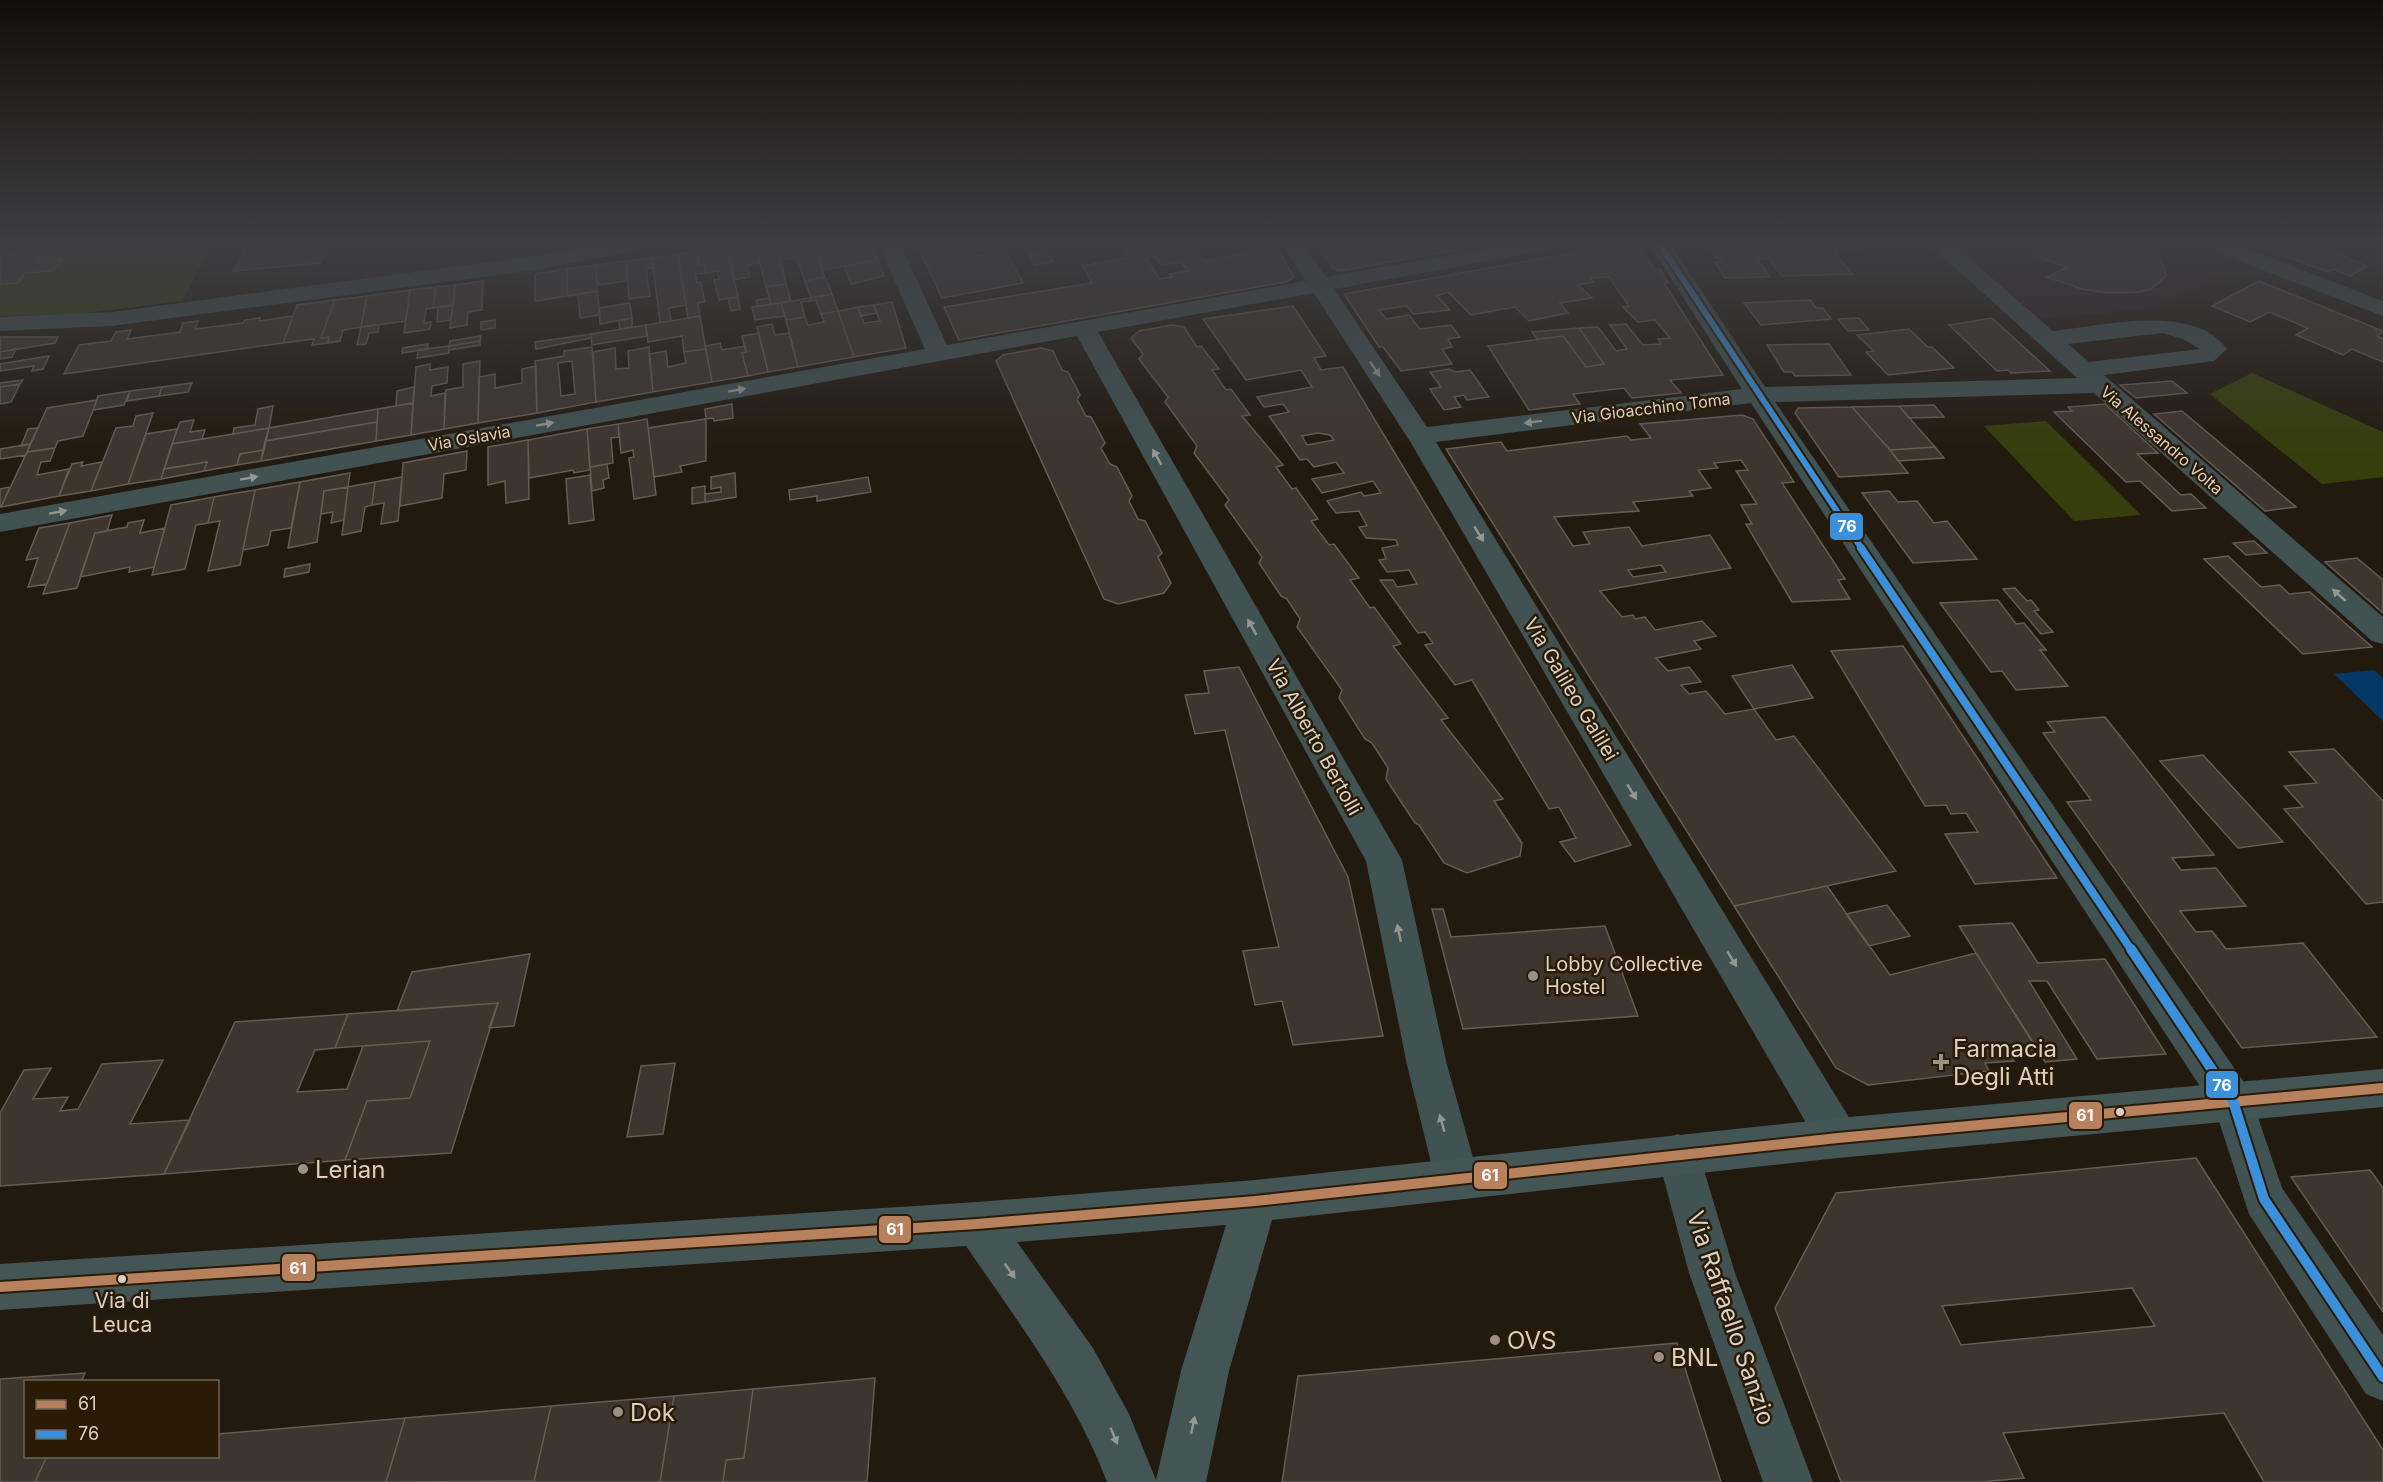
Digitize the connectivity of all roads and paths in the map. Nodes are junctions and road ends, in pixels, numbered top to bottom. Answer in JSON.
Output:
{"nodes":[{"id":1,"x":148,"y":315,"type":"edge"},
{"id":2,"x":922,"y":315,"type":"edge"},
{"id":3,"x":1154,"y":315,"type":"edge"},
{"id":4,"x":1339,"y":315,"type":"edge"},
{"id":5,"x":1706,"y":315,"type":"edge"},
{"id":6,"x":2021,"y":315,"type":"edge"},
{"id":7,"x":0,"y":324,"type":"edge"},
{"id":8,"x":1084,"y":328,"type":"junction"},
{"id":9,"x":2048,"y":339,"type":"junction"},
{"id":10,"x":939,"y":353,"type":"junction"},
{"id":11,"x":2091,"y":377,"type":"junction"},
{"id":12,"x":1758,"y":395,"type":"junction"},
{"id":13,"x":1419,"y":436,"type":"junction"},
{"id":14,"x":0,"y":523,"type":"edge"},
{"id":15,"x":2383,"y":634,"type":"edge"},
{"id":16,"x":2383,"y":1088,"type":"edge"},
{"id":17,"x":2233,"y":1101,"type":"junction"},
{"id":18,"x":1838,"y":1138,"type":"junction"},
{"id":19,"x":1678,"y":1154,"type":"junction"},
{"id":20,"x":1457,"y":1179,"type":"junction"},
{"id":21,"x":1255,"y":1202,"type":"junction"},
{"id":22,"x":977,"y":1224,"type":"junction"},
{"id":23,"x":0,"y":1287,"type":"edge"},
{"id":24,"x":2383,"y":1377,"type":"edge"},
{"id":25,"x":1132,"y":1482,"type":"edge"},
{"id":26,"x":1181,"y":1482,"type":"edge"},
{"id":27,"x":1788,"y":1482,"type":"edge"}],
"edges":[{"from":1,"to":7,"type":"street"},
{"from":2,"to":10,"type":"street"},
{"from":3,"to":8,"type":"street","name":"Via Oslavia"},
{"from":4,"to":13,"type":"street","name":"Via Galileo Galilei","one_way":true},
{"from":5,"to":12,"type":"street"},
{"from":6,"to":9,"type":"street","name":"Via Alessandro Volta"},
{"from":8,"to":10,"type":"street","name":"Via Oslavia"},
{"from":20,"to":8,"type":"street","name":"Via Alberto Bertolli","one_way":true},
{"from":9,"to":11,"type":"street","name":"Via Alessandro Volta"},
{"from":9,"to":11,"type":"street","name":"Via Gioacchino Toma"},
{"from":14,"to":10,"type":"street","name":"Via Oslavia","one_way":true},
{"from":11,"to":12,"type":"street","name":"Via Gioacchino Toma"},
{"from":15,"to":11,"type":"street","name":"Via Alessandro Volta","one_way":true},
{"from":12,"to":13,"type":"street","name":"Via Gioacchino Toma","one_way":true},
{"from":12,"to":17,"type":"street"},
{"from":13,"to":18,"type":"street","name":"Via Galileo Galilei","one_way":true},
{"from":16,"to":17,"type":"main road"},
{"from":17,"to":18,"type":"main road"},
{"from":17,"to":24,"type":"street"},
{"from":18,"to":19,"type":"main road"},
{"from":19,"to":20,"type":"main road"},
{"from":19,"to":27,"type":"street","name":"Via Raffaello Sanzio"},
{"from":20,"to":21,"type":"main road"},
{"from":21,"to":22,"type":"main road"},
{"from":26,"to":21,"type":"main road","one_way":true},
{"from":22,"to":23,"type":"main road"},
{"from":22,"to":25,"type":"main road","one_way":true}]}
